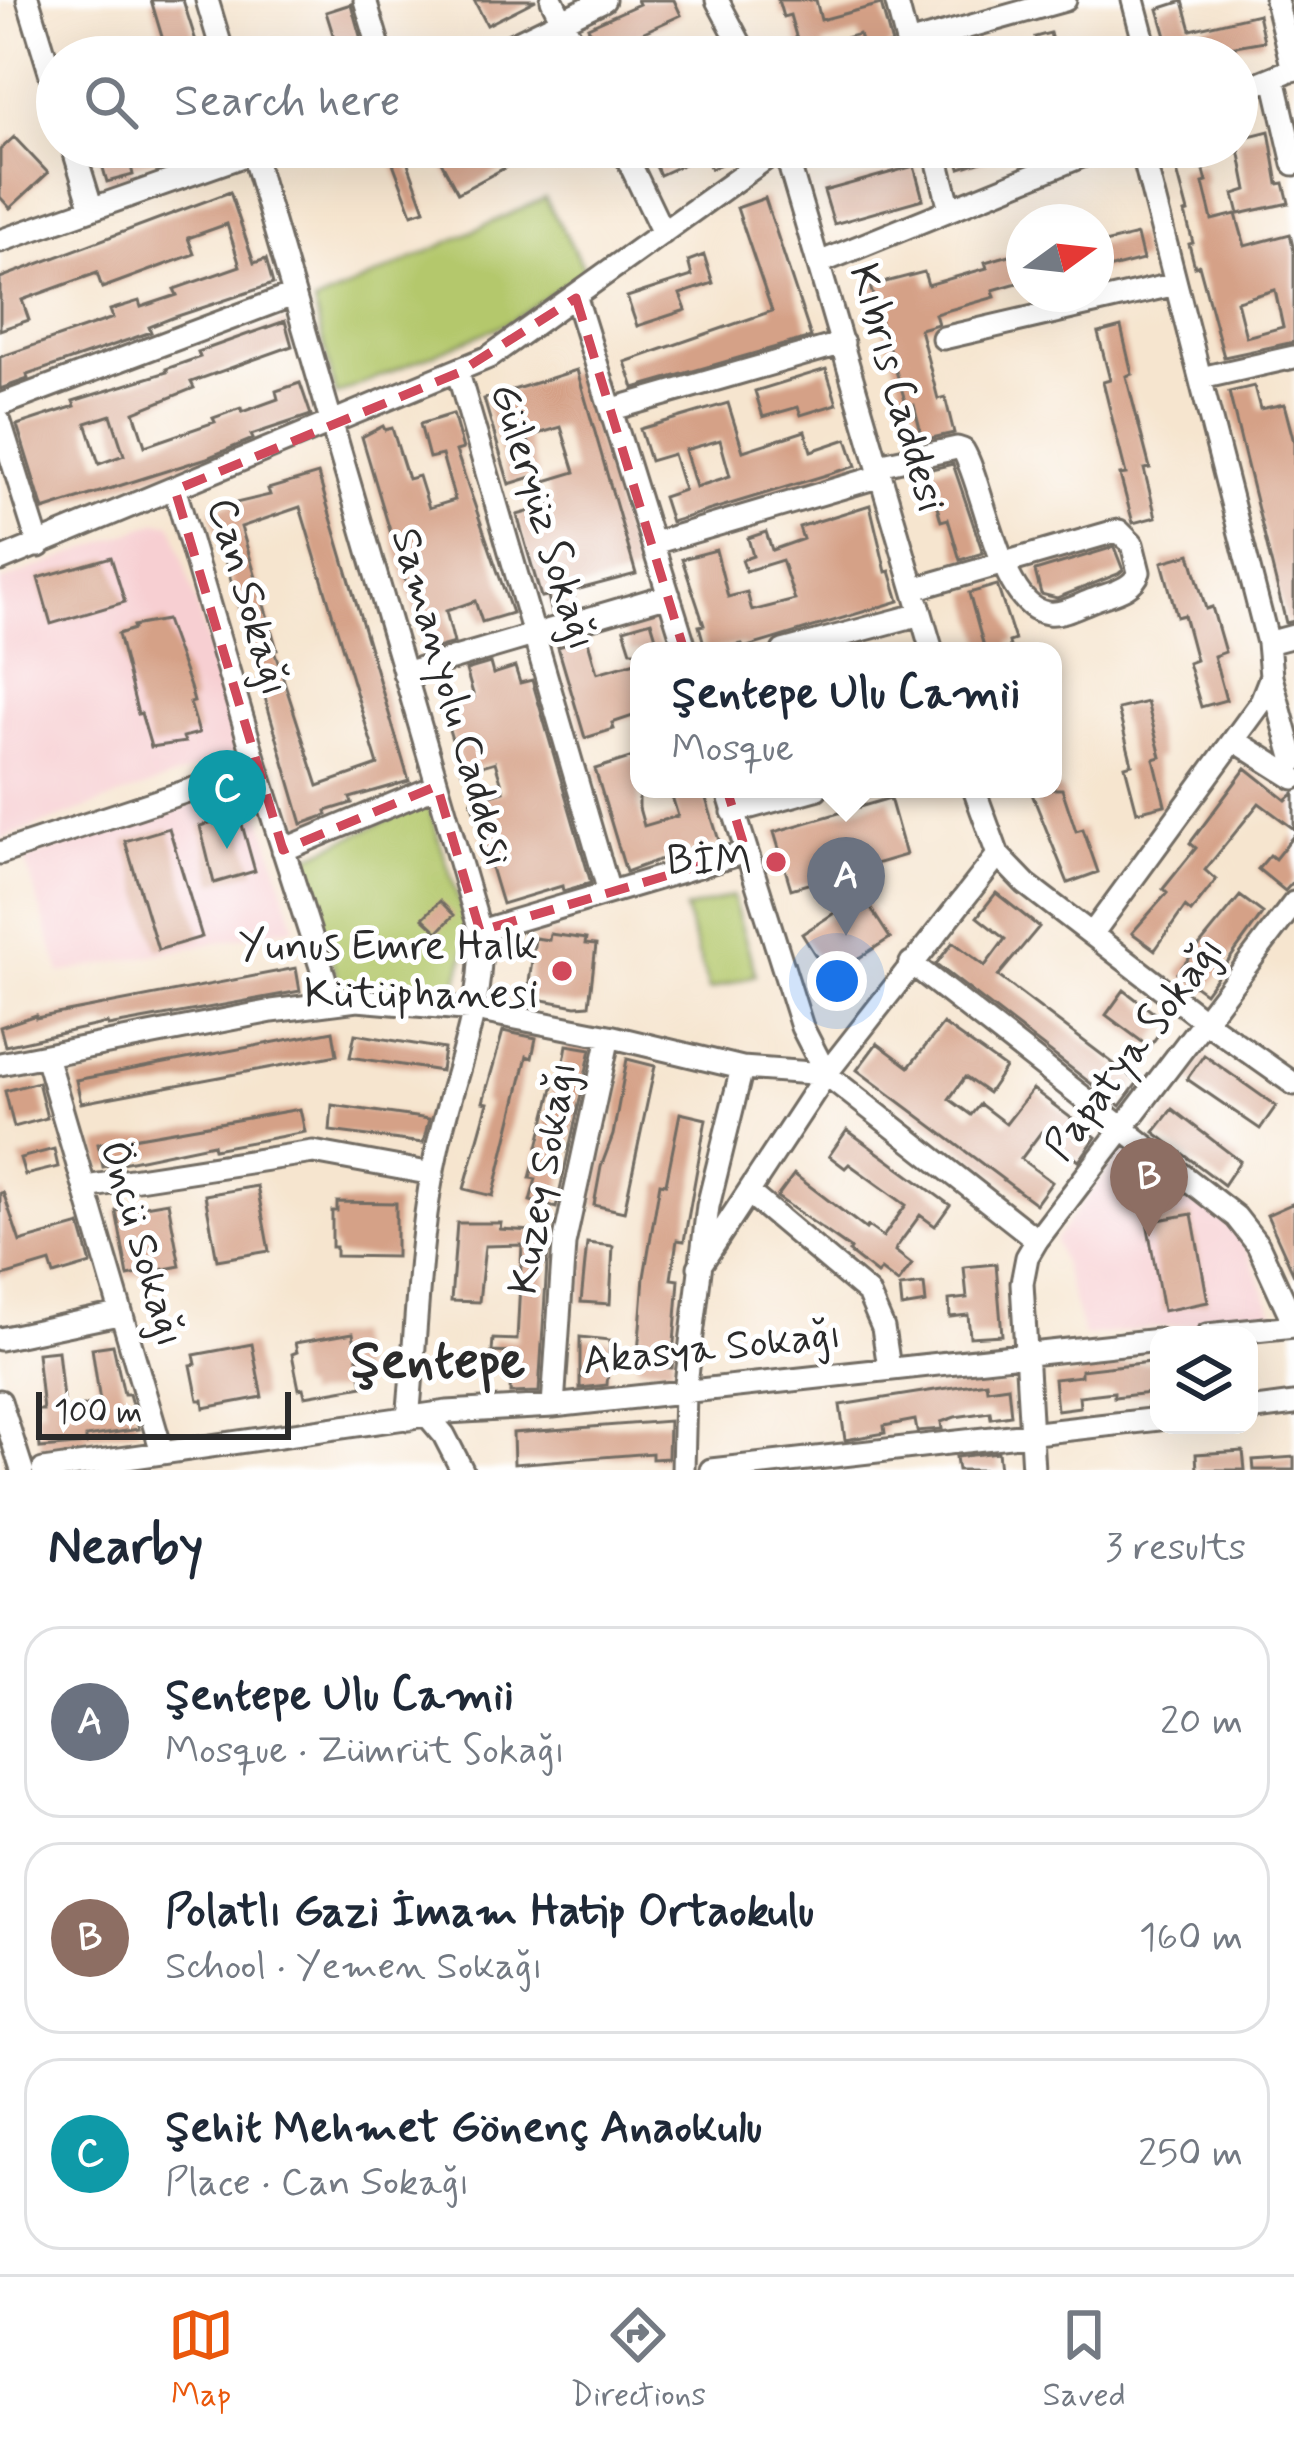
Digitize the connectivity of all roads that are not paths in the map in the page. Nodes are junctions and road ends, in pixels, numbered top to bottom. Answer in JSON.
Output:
{"nodes":[{"id":1,"x":28,"y":0,"type":"edge"},
{"id":2,"x":206,"y":0,"type":"edge"},
{"id":3,"x":365,"y":0,"type":"edge"},
{"id":4,"x":604,"y":0,"type":"edge"},
{"id":5,"x":717,"y":0,"type":"edge"},
{"id":6,"x":896,"y":0,"type":"edge"},
{"id":7,"x":1065,"y":0,"type":"edge"},
{"id":8,"x":1133,"y":0,"type":"edge"},
{"id":9,"x":1276,"y":0,"type":"edge"},
{"id":10,"x":557,"y":10,"type":"edge"},
{"id":11,"x":39,"y":36,"type":"edge"},
{"id":12,"x":217,"y":36,"type":"edge"},
{"id":13,"x":376,"y":36,"type":"edge"},
{"id":14,"x":518,"y":36,"type":"edge"},
{"id":15,"x":736,"y":36,"type":"edge"},
{"id":16,"x":905,"y":36,"type":"edge"},
{"id":17,"x":953,"y":36,"type":"edge"},
{"id":18,"x":1142,"y":36,"type":"edge"},
{"id":19,"x":1287,"y":72,"type":"edge"},
{"id":20,"x":1258,"y":84,"type":"edge"},
{"id":21,"x":1294,"y":164,"type":"edge"},
{"id":22,"x":79,"y":168,"type":"edge"},
{"id":23,"x":205,"y":168,"type":"edge"},
{"id":24,"x":262,"y":168,"type":"edge"},
{"id":25,"x":632,"y":168,"type":"edge"},
{"id":26,"x":754,"y":168,"type":"edge"},
{"id":27,"x":790,"y":168,"type":"edge"},
{"id":28,"x":939,"y":168,"type":"edge"},
{"id":29,"x":1052,"y":168,"type":"edge"},
{"id":30,"x":1146,"y":168,"type":"edge"},
{"id":31,"x":92,"y":209,"type":"junction"},
{"id":32,"x":950,"y":209,"type":"junction"},
{"id":33,"x":663,"y":233,"type":"junction"},
{"id":34,"x":0,"y":241,"type":"edge"},
{"id":35,"x":819,"y":262,"type":"junction"},
{"id":36,"x":1176,"y":284,"type":"junction"},
{"id":37,"x":292,"y":295,"type":"junction"},
{"id":38,"x":576,"y":298,"type":"junction"},
{"id":39,"x":943,"y":338,"type":"dead end"},
{"id":40,"x":843,"y":343,"type":"junction"},
{"id":41,"x":1294,"y":357,"type":"edge"},
{"id":42,"x":458,"y":373,"type":"junction"},
{"id":43,"x":1201,"y":379,"type":"junction"},
{"id":44,"x":0,"y":405,"type":"edge"},
{"id":45,"x":613,"y":409,"type":"junction"},
{"id":46,"x":0,"y":422,"type":"edge"},
{"id":47,"x":331,"y":425,"type":"junction"},
{"id":48,"x":880,"y":471,"type":"junction"},
{"id":49,"x":175,"y":490,"type":"junction"},
{"id":50,"x":654,"y":543,"type":"junction"},
{"id":51,"x":39,"y":546,"type":"junction"},
{"id":52,"x":0,"y":560,"type":"edge"},
{"id":53,"x":1003,"y":563,"type":"junction"},
{"id":54,"x":914,"y":589,"type":"junction"},
{"id":55,"x":669,"y":595,"type":"junction"},
{"id":56,"x":921,"y":614,"type":"junction"},
{"id":57,"x":537,"y":634,"type":"junction"},
{"id":58,"x":1294,"y":636,"type":"edge"},
{"id":59,"x":683,"y":642,"type":"edge"},
{"id":60,"x":817,"y":642,"type":"edge"},
{"id":61,"x":929,"y":642,"type":"edge"},
{"id":62,"x":1268,"y":644,"type":"junction"},
{"id":63,"x":404,"y":673,"type":"junction"},
{"id":64,"x":1271,"y":676,"type":"junction"},
{"id":65,"x":1234,"y":740,"type":"junction"},
{"id":66,"x":1294,"y":761,"type":"edge"},
{"id":67,"x":257,"y":768,"type":"junction"},
{"id":68,"x":1294,"y":778,"type":"edge"},
{"id":69,"x":437,"y":785,"type":"junction"},
{"id":70,"x":730,"y":798,"type":"edge"},
{"id":71,"x":784,"y":798,"type":"edge"},
{"id":72,"x":977,"y":798,"type":"edge"},
{"id":73,"x":734,"y":812,"type":"junction"},
{"id":74,"x":283,"y":850,"type":"junction"},
{"id":75,"x":746,"y":852,"type":"junction"},
{"id":76,"x":0,"y":854,"type":"edge"},
{"id":77,"x":998,"y":855,"type":"junction"},
{"id":78,"x":610,"y":892,"type":"junction"},
{"id":79,"x":1294,"y":903,"type":"edge"},
{"id":80,"x":480,"y":931,"type":"junction"},
{"id":81,"x":1092,"y":934,"type":"junction"},
{"id":82,"x":910,"y":963,"type":"junction"},
{"id":83,"x":332,"y":1001,"type":"junction"},
{"id":84,"x":475,"y":1010,"type":"junction"},
{"id":85,"x":1206,"y":1022,"type":"junction"},
{"id":86,"x":609,"y":1036,"type":"junction"},
{"id":87,"x":46,"y":1056,"type":"junction"},
{"id":88,"x":0,"y":1064,"type":"edge"},
{"id":89,"x":742,"y":1068,"type":"junction"},
{"id":90,"x":826,"y":1074,"type":"junction"},
{"id":91,"x":1294,"y":1084,"type":"edge"},
{"id":92,"x":1125,"y":1130,"type":"junction"},
{"id":93,"x":433,"y":1174,"type":"junction"},
{"id":94,"x":86,"y":1186,"type":"junction"},
{"id":95,"x":749,"y":1193,"type":"junction"},
{"id":96,"x":1037,"y":1240,"type":"junction"},
{"id":97,"x":699,"y":1267,"type":"junction"},
{"id":98,"x":118,"y":1313,"type":"junction"},
{"id":99,"x":1294,"y":1325,"type":"edge"},
{"id":100,"x":1258,"y":1329,"type":"edge"},
{"id":101,"x":0,"y":1339,"type":"edge"},
{"id":102,"x":1150,"y":1341,"type":"edge"},
{"id":103,"x":1026,"y":1354,"type":"junction"},
{"id":104,"x":889,"y":1368,"type":"junction"},
{"id":105,"x":685,"y":1392,"type":"junction"},
{"id":106,"x":0,"y":1401,"type":"edge"},
{"id":107,"x":1294,"y":1404,"type":"edge"},
{"id":108,"x":554,"y":1406,"type":"junction"},
{"id":109,"x":1258,"y":1410,"type":"edge"},
{"id":110,"x":417,"y":1417,"type":"junction"},
{"id":111,"x":1150,"y":1420,"type":"edge"},
{"id":112,"x":1030,"y":1432,"type":"junction"},
{"id":113,"x":161,"y":1453,"type":"junction"},
{"id":114,"x":22,"y":1470,"type":"edge"},
{"id":115,"x":43,"y":1470,"type":"edge"},
{"id":116,"x":462,"y":1470,"type":"edge"},
{"id":117,"x":683,"y":1470,"type":"edge"},
{"id":118,"x":711,"y":1470,"type":"edge"},
{"id":119,"x":1033,"y":1470,"type":"edge"}],
"edges":[{"from":1,"to":11,"type":"street"},
{"from":2,"to":12,"type":"street"},
{"from":3,"to":13,"type":"street"},
{"from":4,"to":10,"type":"street"},
{"from":5,"to":15,"type":"street"},
{"from":6,"to":16,"type":"street"},
{"from":7,"to":17,"type":"street"},
{"from":8,"to":18,"type":"street"},
{"from":9,"to":19,"type":"street"},
{"from":10,"to":14,"type":"street"},
{"from":19,"to":20,"type":"street"},
{"from":19,"to":21,"type":"street"},
{"from":22,"to":31,"type":"street"},
{"from":23,"to":31,"type":"street"},
{"from":24,"to":37,"type":"street","name":"Samanyolu Caddesi"},
{"from":25,"to":33,"type":"street"},
{"from":26,"to":33,"type":"street"},
{"from":27,"to":35,"type":"street","name":"Kıbrıs Caddesi"},
{"from":28,"to":32,"type":"street"},
{"from":29,"to":32,"type":"street"},
{"from":30,"to":36,"type":"street"},
{"from":31,"to":34,"type":"street"},
{"from":32,"to":35,"type":"street"},
{"from":33,"to":38,"type":"street"},
{"from":35,"to":40,"type":"street","name":"Kıbrıs Caddesi"},
{"from":36,"to":39,"type":"street"},
{"from":36,"to":43,"type":"street"},
{"from":37,"to":44,"type":"street"},
{"from":37,"to":47,"type":"street","name":"Samanyolu Caddesi"},
{"from":38,"to":42,"type":"street"},
{"from":38,"to":45,"type":"street"},
{"from":40,"to":45,"type":"street"},
{"from":40,"to":48,"type":"street","name":"Kıbrıs Caddesi"},
{"from":41,"to":43,"type":"street"},
{"from":42,"to":47,"type":"street"},
{"from":42,"to":57,"type":"street","name":"Güleryüz Sokağı"},
{"from":43,"to":62,"type":"street"},
{"from":45,"to":50,"type":"street"},
{"from":46,"to":51,"type":"street"},
{"from":47,"to":49,"type":"street"},
{"from":47,"to":63,"type":"street","name":"Samanyolu Caddesi"},
{"from":48,"to":50,"type":"street"},
{"from":48,"to":53,"type":"street"},
{"from":48,"to":54,"type":"street","name":"Kıbrıs Caddesi"},
{"from":49,"to":51,"type":"street"},
{"from":49,"to":67,"type":"street","name":"Can Sokağı"},
{"from":50,"to":55,"type":"street"},
{"from":51,"to":52,"type":"street"},
{"from":53,"to":53,"type":"street"},
{"from":53,"to":54,"type":"street"},
{"from":54,"to":56,"type":"street","name":"Kıbrıs Caddesi"},
{"from":55,"to":57,"type":"street"},
{"from":55,"to":59,"type":"street"},
{"from":56,"to":60,"type":"street"},
{"from":56,"to":61,"type":"street","name":"Kıbrıs Caddesi"},
{"from":57,"to":63,"type":"street"},
{"from":57,"to":78,"type":"street","name":"Güleryüz Sokağı"},
{"from":58,"to":62,"type":"street"},
{"from":62,"to":64,"type":"street"},
{"from":63,"to":69,"type":"street","name":"Samanyolu Caddesi"},
{"from":64,"to":65,"type":"street"},
{"from":64,"to":66,"type":"street"},
{"from":65,"to":68,"type":"street"},
{"from":65,"to":81,"type":"street"},
{"from":67,"to":74,"type":"street","name":"Can Sokağı"},
{"from":67,"to":76,"type":"street"},
{"from":69,"to":74,"type":"street"},
{"from":69,"to":80,"type":"street","name":"Samanyolu Caddesi"},
{"from":70,"to":73,"type":"street"},
{"from":71,"to":73,"type":"street"},
{"from":72,"to":77,"type":"street"},
{"from":73,"to":75,"type":"street"},
{"from":74,"to":83,"type":"street","name":"Can Sokağı"},
{"from":75,"to":78,"type":"street"},
{"from":75,"to":90,"type":"street"},
{"from":77,"to":81,"type":"street"},
{"from":77,"to":82,"type":"street"},
{"from":78,"to":80,"type":"street"},
{"from":79,"to":85,"type":"street","name":"Papatya Sokağı"},
{"from":80,"to":84,"type":"street","name":"Samanyolu Caddesi"},
{"from":81,"to":85,"type":"street"},
{"from":82,"to":90,"type":"street"},
{"from":82,"to":92,"type":"street"},
{"from":83,"to":84,"type":"street"},
{"from":83,"to":87,"type":"street"},
{"from":84,"to":86,"type":"street"},
{"from":84,"to":93,"type":"street","name":"Samanyolu Caddesi"},
{"from":85,"to":91,"type":"street"},
{"from":85,"to":92,"type":"street","name":"Papatya Sokağı"},
{"from":86,"to":89,"type":"street"},
{"from":86,"to":108,"type":"street","name":"Kuzey Sokağı"},
{"from":87,"to":88,"type":"street"},
{"from":87,"to":94,"type":"street","name":"Öncü Sokağı"},
{"from":89,"to":90,"type":"street"},
{"from":89,"to":97,"type":"street"},
{"from":90,"to":95,"type":"street"},
{"from":90,"to":96,"type":"street"},
{"from":92,"to":96,"type":"street","name":"Papatya Sokağı"},
{"from":92,"to":99,"type":"street"},
{"from":93,"to":94,"type":"street"},
{"from":93,"to":110,"type":"street","name":"Samanyolu Caddesi"},
{"from":94,"to":98,"type":"street","name":"Öncü Sokağı"},
{"from":95,"to":97,"type":"street"},
{"from":95,"to":104,"type":"street"},
{"from":96,"to":103,"type":"street"},
{"from":97,"to":105,"type":"street"},
{"from":98,"to":101,"type":"street"},
{"from":98,"to":113,"type":"street","name":"Öncü Sokağı"},
{"from":99,"to":100,"type":"street"},
{"from":102,"to":103,"type":"street","name":"Akasya Sokağı"},
{"from":103,"to":104,"type":"street","name":"Akasya Sokağı"},
{"from":103,"to":112,"type":"street"},
{"from":104,"to":105,"type":"street","name":"Akasya Sokağı"},
{"from":105,"to":108,"type":"street","name":"Akasya Sokağı"},
{"from":105,"to":117,"type":"street"},
{"from":106,"to":114,"type":"street"},
{"from":107,"to":109,"type":"street"},
{"from":108,"to":110,"type":"street","name":"Akasya Sokağı"},
{"from":110,"to":113,"type":"street","name":"Akasya Sokağı"},
{"from":110,"to":116,"type":"street"},
{"from":111,"to":112,"type":"street"},
{"from":112,"to":118,"type":"street"},
{"from":112,"to":119,"type":"street"},
{"from":113,"to":115,"type":"street","name":"Akasya Sokağı"}]}
